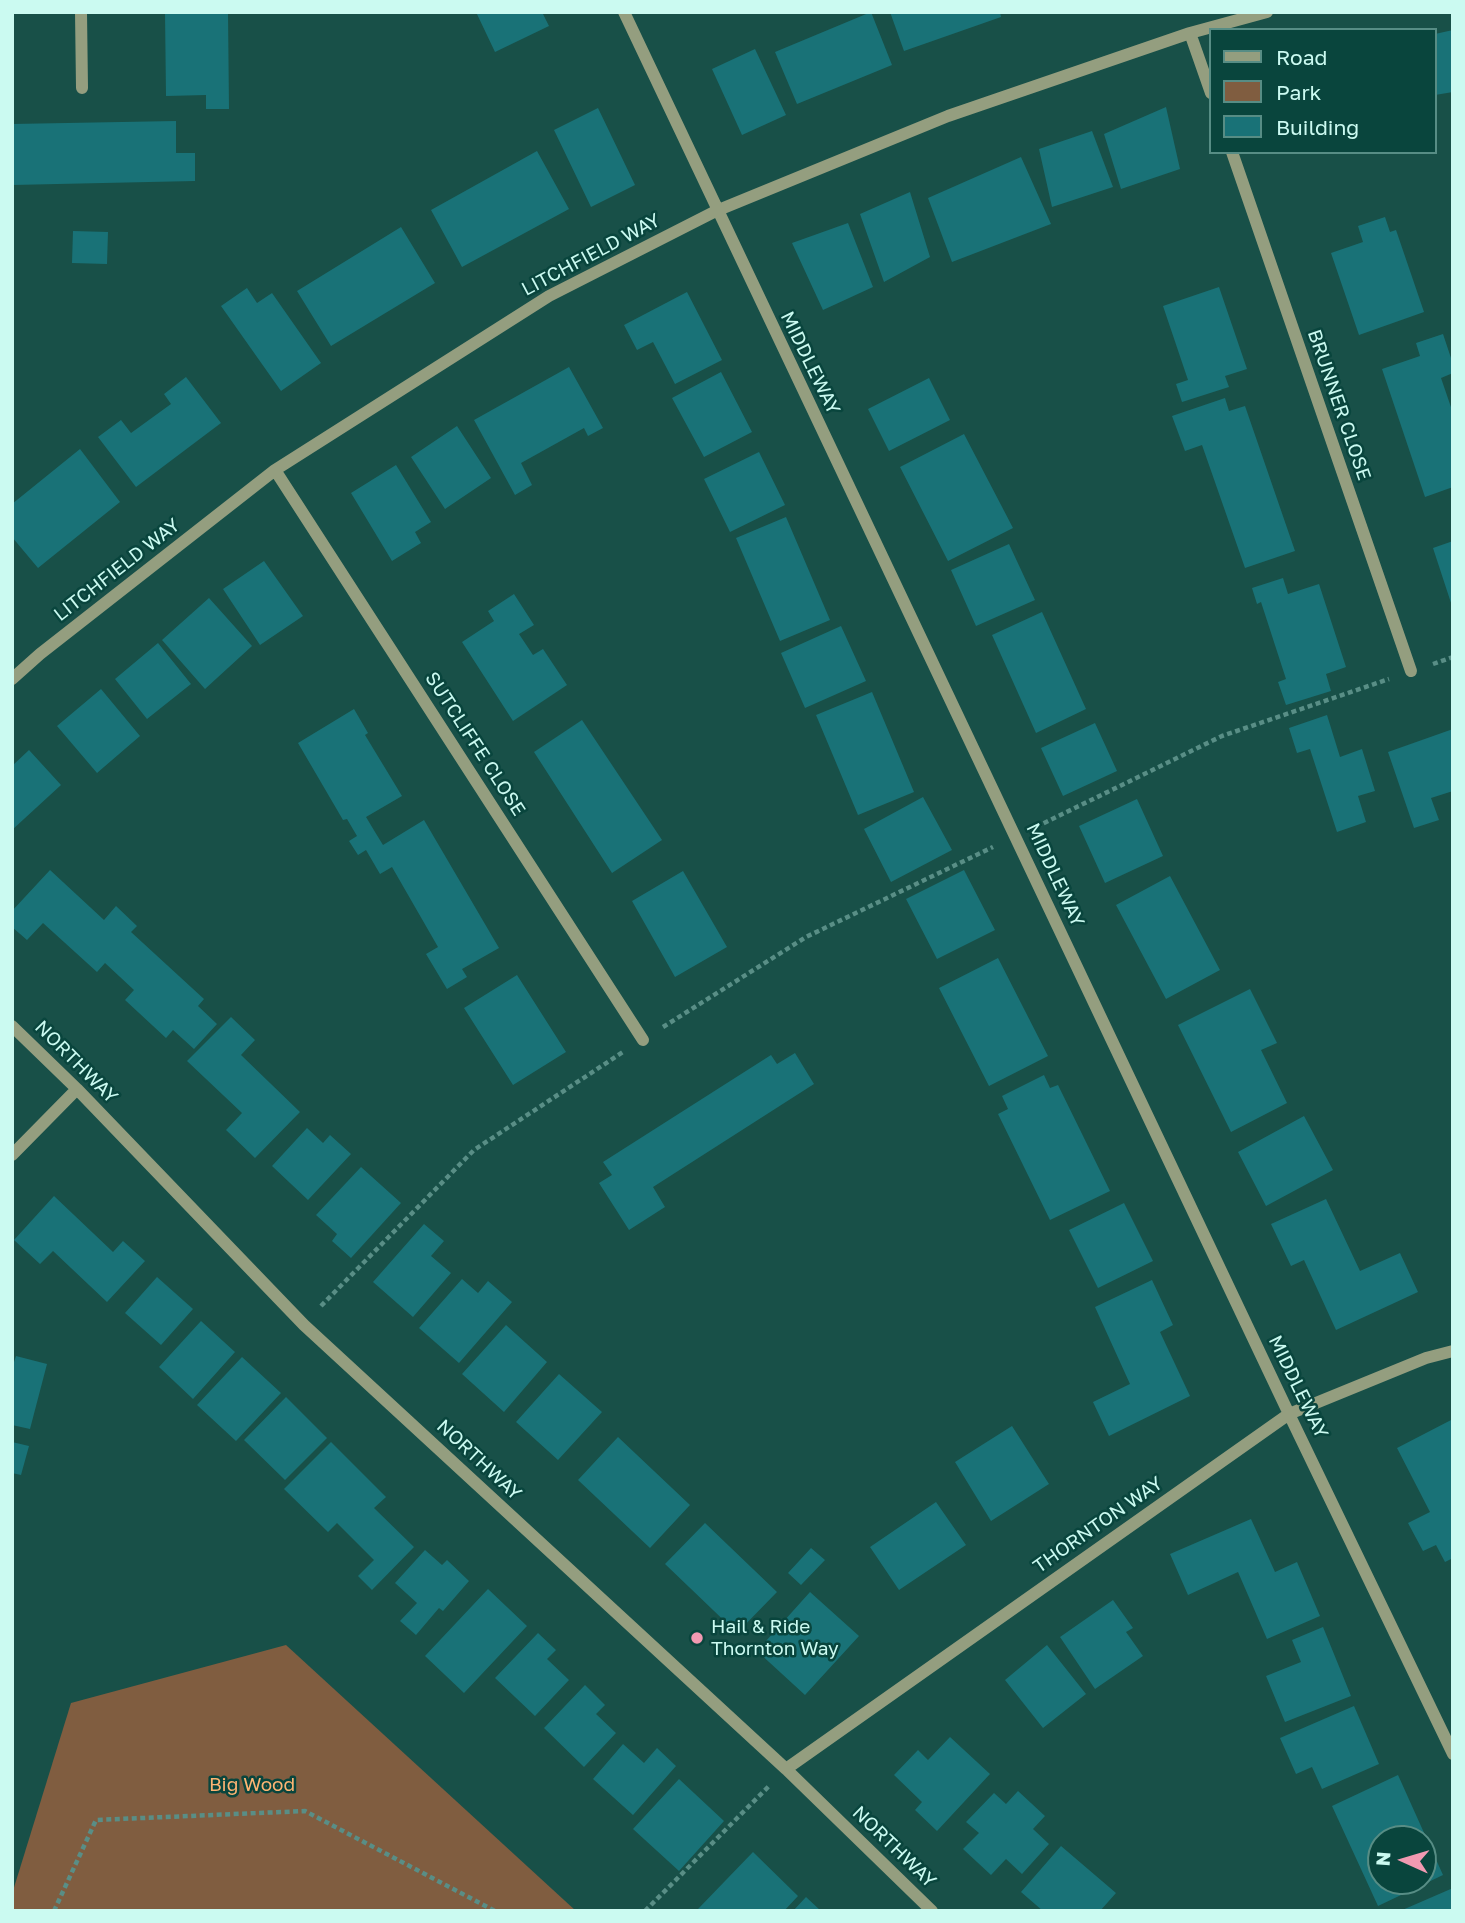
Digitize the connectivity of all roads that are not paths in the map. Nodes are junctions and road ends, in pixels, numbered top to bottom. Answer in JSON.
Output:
{"nodes":[{"id":1,"x":81,"y":12,"type":"edge"},
{"id":2,"x":624,"y":12,"type":"edge"},
{"id":3,"x":1267,"y":12,"type":"edge"},
{"id":4,"x":1191,"y":33,"type":"junction"},
{"id":5,"x":82,"y":88,"type":"dead end"},
{"id":6,"x":1210,"y":90,"type":"edge"},
{"id":7,"x":1233,"y":154,"type":"edge"},
{"id":8,"x":716,"y":211,"type":"junction"},
{"id":9,"x":275,"y":470,"type":"junction"},
{"id":10,"x":1411,"y":671,"type":"road end"},
{"id":11,"x":12,"y":680,"type":"edge"},
{"id":12,"x":12,"y":1026,"type":"edge"},
{"id":13,"x":643,"y":1040,"type":"road end"},
{"id":14,"x":77,"y":1089,"type":"junction"},
{"id":15,"x":12,"y":1155,"type":"edge"},
{"id":16,"x":1453,"y":1351,"type":"edge"},
{"id":17,"x":1289,"y":1414,"type":"junction"},
{"id":18,"x":1453,"y":1754,"type":"edge"},
{"id":19,"x":786,"y":1769,"type":"junction"},
{"id":20,"x":932,"y":1911,"type":"edge"}],
"edges":[{"from":1,"to":5,"type":"street"},
{"from":2,"to":8,"type":"street","name":"MIDDLEWAY"},
{"from":3,"to":4,"type":"street","name":"LITCHFIELD WAY"},
{"from":4,"to":6,"type":"street"},
{"from":4,"to":8,"type":"street","name":"LITCHFIELD WAY"},
{"from":7,"to":10,"type":"street","name":"BRUNNER CLOSE"},
{"from":8,"to":9,"type":"street","name":"LITCHFIELD WAY"},
{"from":8,"to":17,"type":"street","name":"MIDDLEWAY"},
{"from":9,"to":11,"type":"street","name":"LITCHFIELD WAY"},
{"from":9,"to":13,"type":"street","name":"SUTCLIFFE CLOSE"},
{"from":12,"to":14,"type":"street","name":"NORTHWAY"},
{"from":14,"to":15,"type":"street"},
{"from":14,"to":19,"type":"street","name":"NORTHWAY"},
{"from":16,"to":17,"type":"street","name":"THORNTON WAY"},
{"from":17,"to":18,"type":"street","name":"MIDDLEWAY"},
{"from":17,"to":19,"type":"street","name":"THORNTON WAY"},
{"from":19,"to":20,"type":"street","name":"NORTHWAY"}]}
